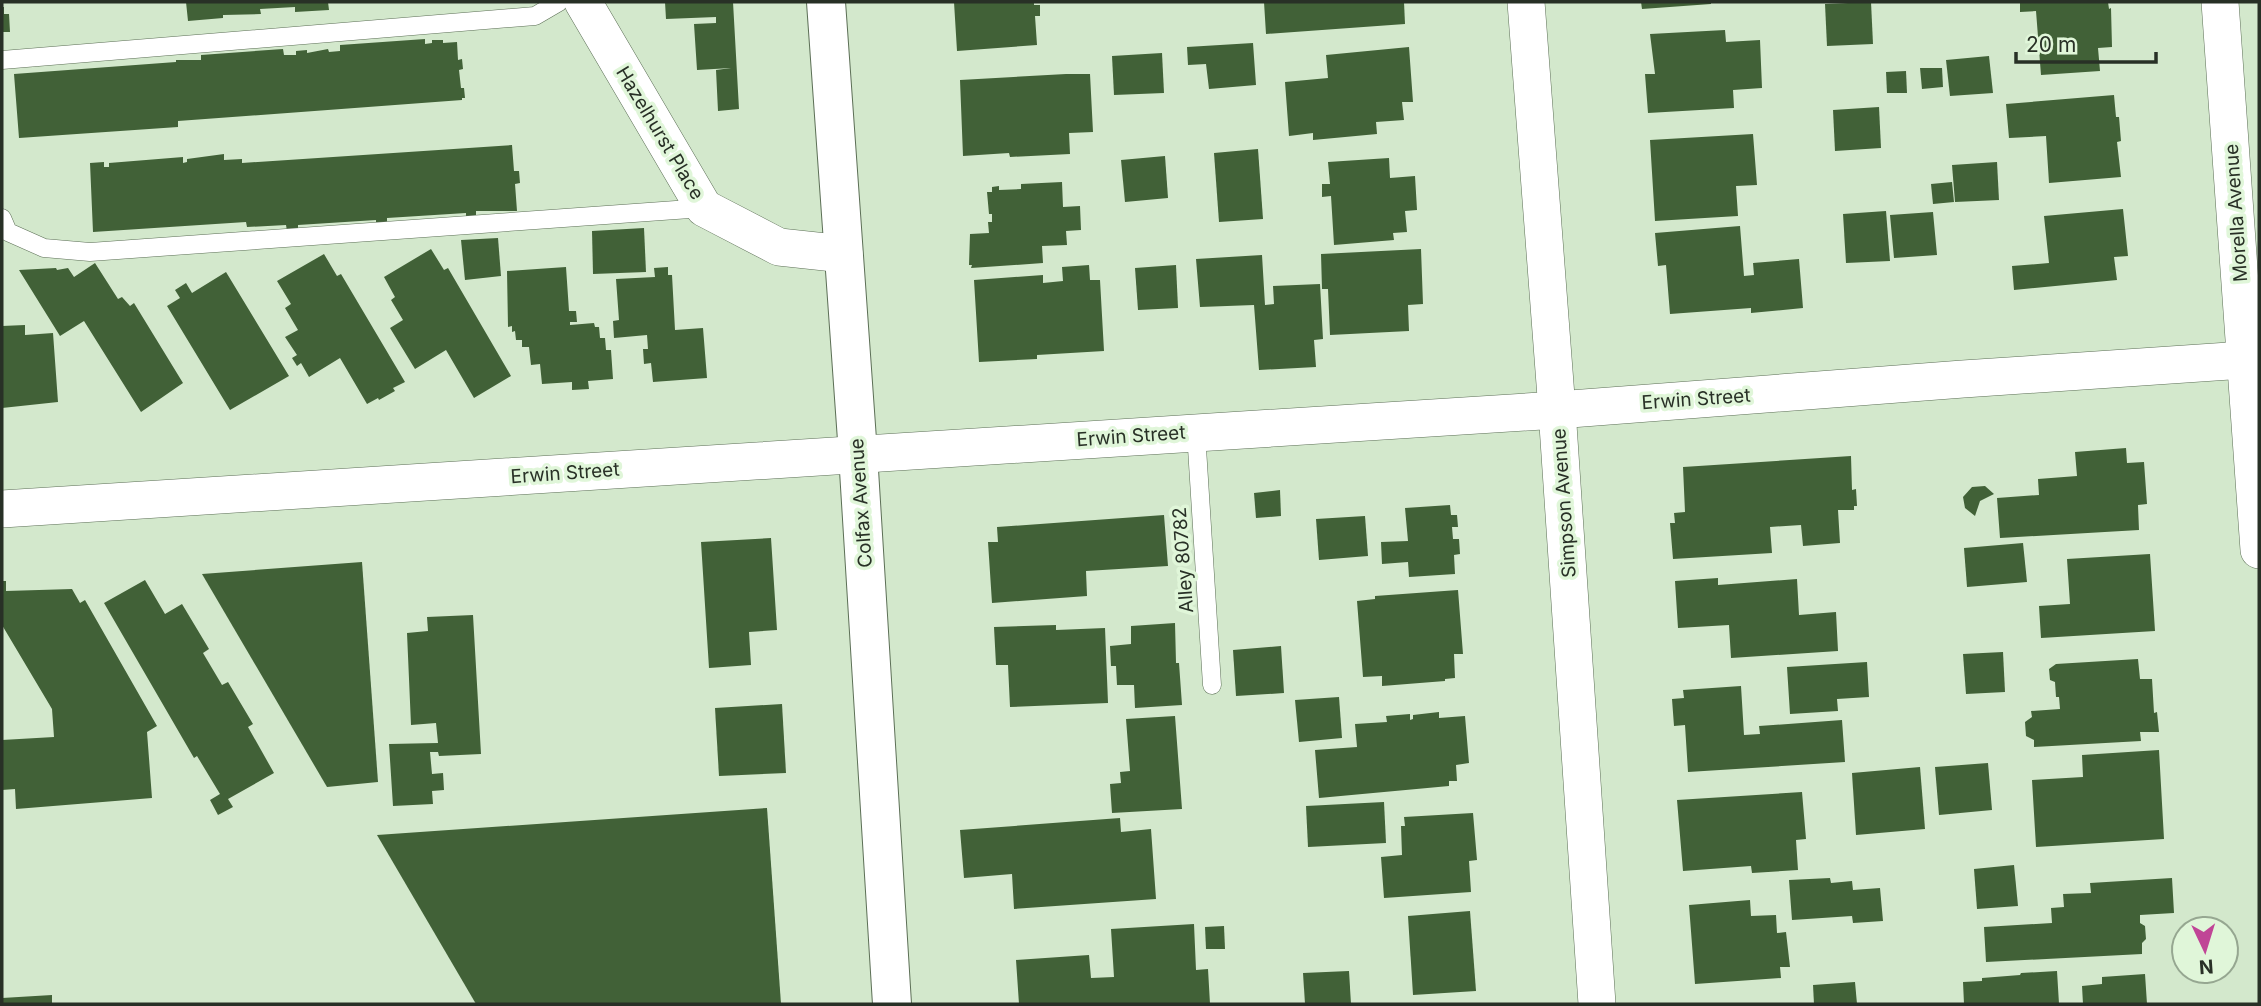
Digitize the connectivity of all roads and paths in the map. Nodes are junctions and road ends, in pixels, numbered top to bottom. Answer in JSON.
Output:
{"nodes":[{"id":1,"x":559,"y":2,"type":"edge"},
{"id":2,"x":583,"y":2,"type":"edge"},
{"id":3,"x":826,"y":2,"type":"edge"},
{"id":4,"x":1526,"y":2,"type":"edge"},
{"id":5,"x":2220,"y":2,"type":"edge"},
{"id":6,"x":2,"y":60,"type":"edge"},
{"id":7,"x":704,"y":208,"type":"junction"},
{"id":8,"x":2,"y":218,"type":"edge"},
{"id":9,"x":844,"y":254,"type":"junction"},
{"id":10,"x":2253,"y":359,"type":"edge"},
{"id":11,"x":1558,"y":410,"type":"junction"},
{"id":12,"x":1196,"y":432,"type":"junction"},
{"id":13,"x":858,"y":454,"type":"junction"},
{"id":14,"x":2,"y":509,"type":"edge"},
{"id":15,"x":2259,"y":550,"type":"edge"},
{"id":16,"x":1212,"y":685,"type":"dead end"},
{"id":17,"x":892,"y":1004,"type":"edge"},
{"id":18,"x":1597,"y":1004,"type":"edge"}],
"edges":[{"from":1,"to":6,"type":"lane"},
{"from":2,"to":7,"type":"street","name":"Hazelhurst Place"},
{"from":3,"to":9,"type":"main road","name":"Colfax Avenue"},
{"from":4,"to":11,"type":"street","name":"Simpson Avenue"},
{"from":5,"to":10,"type":"street","name":"Morella Avenue"},
{"from":7,"to":8,"type":"lane"},
{"from":7,"to":9,"type":"street","name":"Hazelhurst Place"},
{"from":9,"to":13,"type":"main road","name":"Colfax Avenue"},
{"from":10,"to":11,"type":"street","name":"Erwin Street"},
{"from":10,"to":15,"type":"street","name":"Morella Avenue"},
{"from":11,"to":12,"type":"street","name":"Erwin Street"},
{"from":11,"to":18,"type":"street","name":"Simpson Avenue"},
{"from":12,"to":13,"type":"street","name":"Erwin Street"},
{"from":12,"to":16,"type":"lane","name":"Alley 80782"},
{"from":13,"to":14,"type":"street","name":"Erwin Street"},
{"from":13,"to":17,"type":"main road","name":"Colfax Avenue"}]}
